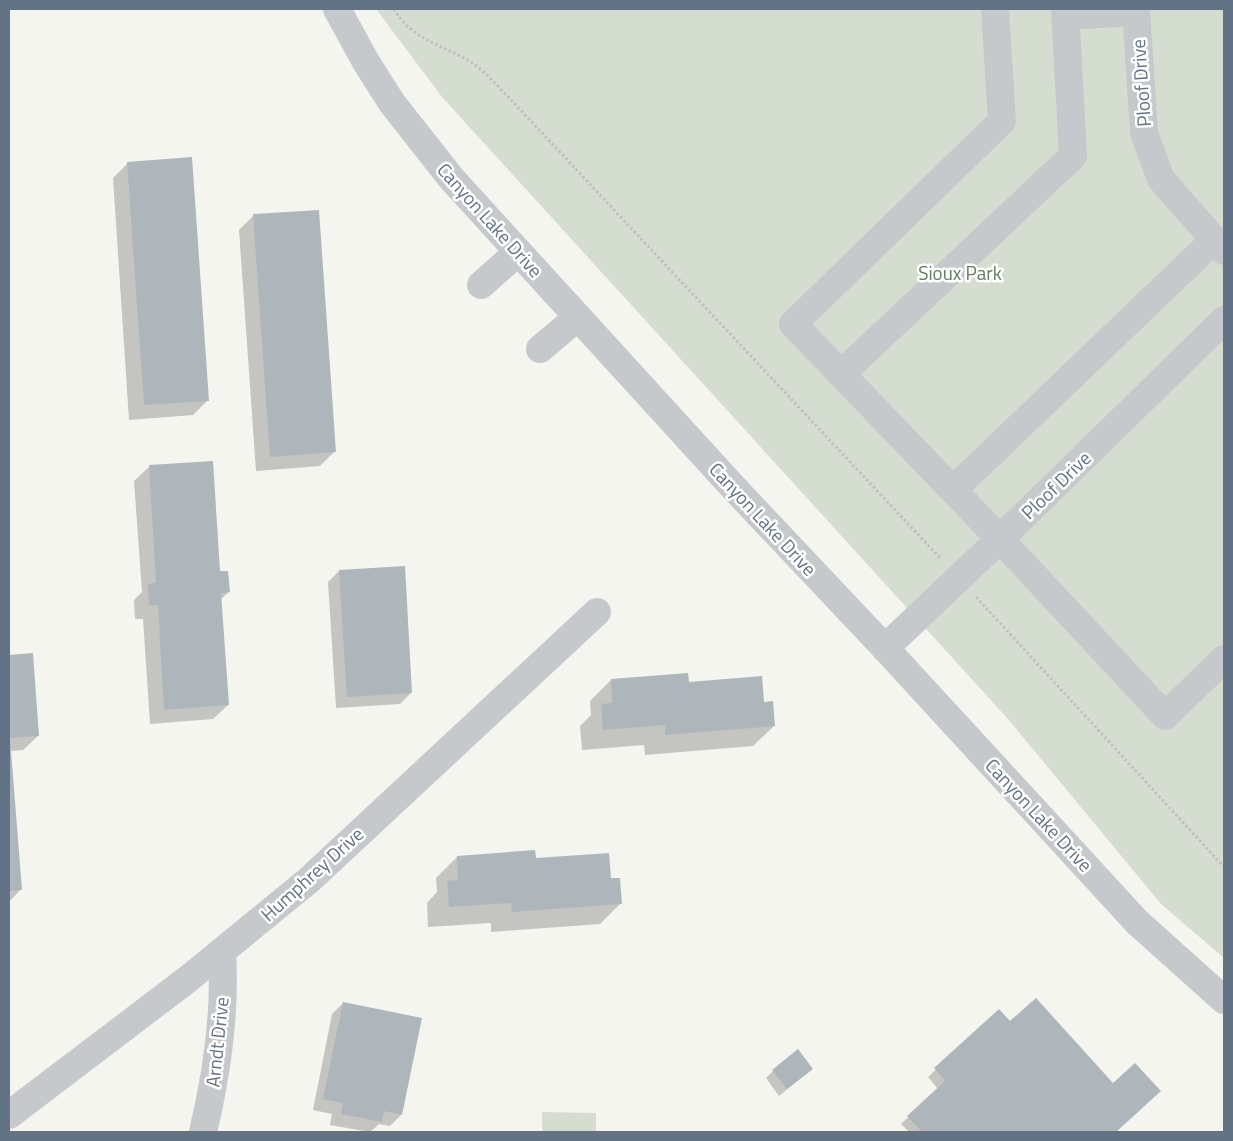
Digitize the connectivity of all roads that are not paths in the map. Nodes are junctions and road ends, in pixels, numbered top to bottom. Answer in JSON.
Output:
{"nodes":[{"id":1,"x":337,"y":9,"type":"edge"},
{"id":2,"x":995,"y":9,"type":"edge"},
{"id":3,"x":1136,"y":10,"type":"edge"},
{"id":4,"x":1066,"y":12,"type":"edge"},
{"id":5,"x":1219,"y":246,"type":"edge"},
{"id":6,"x":518,"y":252,"type":"junction"},
{"id":7,"x":481,"y":284,"type":"dead end"},
{"id":8,"x":578,"y":317,"type":"junction"},
{"id":9,"x":1224,"y":320,"type":"edge"},
{"id":10,"x":540,"y":349,"type":"dead end"},
{"id":11,"x":842,"y":374,"type":"junction"},
{"id":12,"x":953,"y":490,"type":"junction"},
{"id":13,"x":1000,"y":539,"type":"junction"},
{"id":14,"x":596,"y":612,"type":"dead end"},
{"id":15,"x":885,"y":648,"type":"junction"},
{"id":16,"x":1224,"y":659,"type":"edge"},
{"id":17,"x":222,"y":952,"type":"junction"},
{"id":18,"x":1224,"y":1000,"type":"edge"},
{"id":19,"x":9,"y":1115,"type":"edge"},
{"id":20,"x":204,"y":1132,"type":"edge"}],
"edges":[{"from":1,"to":6,"type":"street","name":"Canyon Lake Drive"},
{"from":2,"to":11,"type":"street"},
{"from":3,"to":4,"type":"street"},
{"from":3,"to":5,"type":"street","name":"Ploof Drive"},
{"from":4,"to":11,"type":"street"},
{"from":5,"to":12,"type":"street"},
{"from":6,"to":7,"type":"street"},
{"from":6,"to":8,"type":"street","name":"Canyon Lake Drive"},
{"from":8,"to":10,"type":"street"},
{"from":8,"to":15,"type":"street","name":"Canyon Lake Drive"},
{"from":9,"to":13,"type":"street","name":"Ploof Drive"},
{"from":11,"to":12,"type":"street"},
{"from":12,"to":13,"type":"street"},
{"from":13,"to":15,"type":"street","name":"Ploof Drive"},
{"from":13,"to":16,"type":"street"},
{"from":14,"to":17,"type":"street","name":"Humphrey Drive"},
{"from":15,"to":18,"type":"street","name":"Canyon Lake Drive"},
{"from":17,"to":19,"type":"street","name":"Humphrey Drive"},
{"from":17,"to":20,"type":"street","name":"Arndt Drive"}]}
